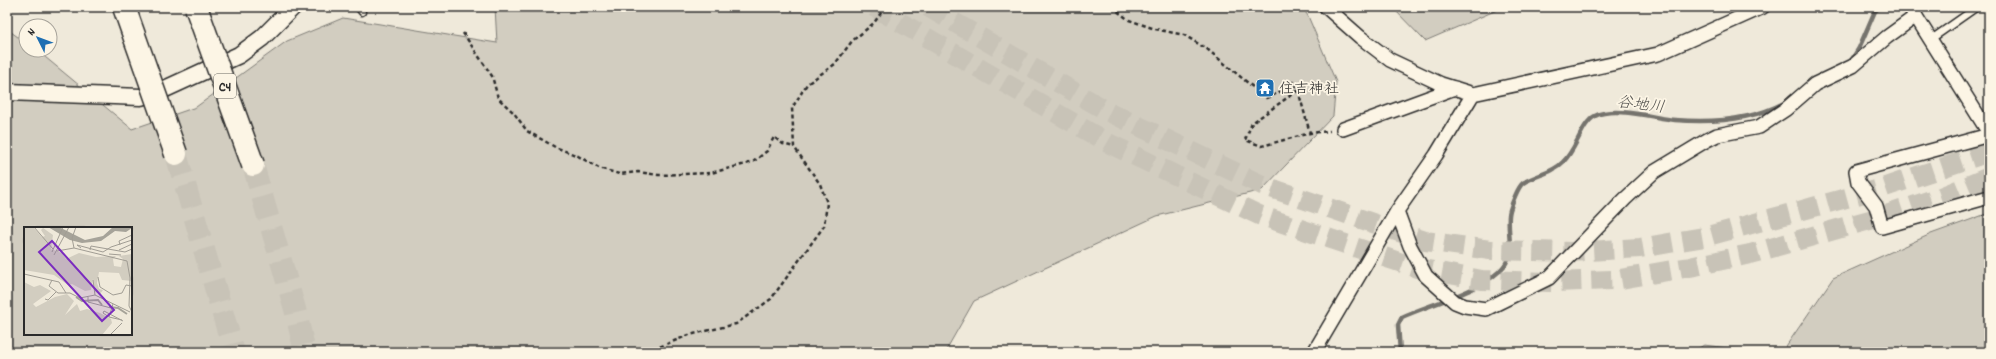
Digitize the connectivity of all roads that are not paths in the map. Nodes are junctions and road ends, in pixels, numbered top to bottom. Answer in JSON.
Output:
{"nodes":[{"id":1,"x":124,"y":7,"type":"edge"},
{"id":2,"x":196,"y":7,"type":"edge"},
{"id":3,"x":209,"y":7,"type":"edge"},
{"id":4,"x":292,"y":7,"type":"edge"},
{"id":5,"x":1326,"y":7,"type":"edge"},
{"id":6,"x":1762,"y":7,"type":"edge"},
{"id":7,"x":1977,"y":7,"type":"edge"},
{"id":8,"x":1913,"y":12,"type":"edge"},
{"id":9,"x":1930,"y":40,"type":"junction"},
{"id":10,"x":1455,"y":88,"type":"junction"},
{"id":11,"x":7,"y":92,"type":"edge"},
{"id":12,"x":1473,"y":94,"type":"junction"},
{"id":13,"x":1343,"y":129,"type":"road end"},
{"id":14,"x":1989,"y":134,"type":"edge"},
{"id":15,"x":176,"y":154,"type":"tunnel mouth"},
{"id":16,"x":1989,"y":197,"type":"edge"},
{"id":17,"x":1397,"y":211,"type":"junction"},
{"id":18,"x":1314,"y":352,"type":"edge"}],
"edges":[{"from":1,"to":15,"type":"highway","bridge":true},
{"from":2,"to":3,"type":"highway","number":"C4","bridge":true},
{"from":4,"to":11,"type":"street"},
{"from":5,"to":10,"type":"street"},
{"from":6,"to":12,"type":"street"},
{"from":7,"to":9,"type":"lane"},
{"from":8,"to":9,"type":"street"},
{"from":8,"to":17,"type":"street"},
{"from":9,"to":14,"type":"street"},
{"from":10,"to":12,"type":"street"},
{"from":10,"to":13,"type":"street"},
{"from":12,"to":17,"type":"street"},
{"from":14,"to":16,"type":"street"},
{"from":17,"to":18,"type":"street"}]}
